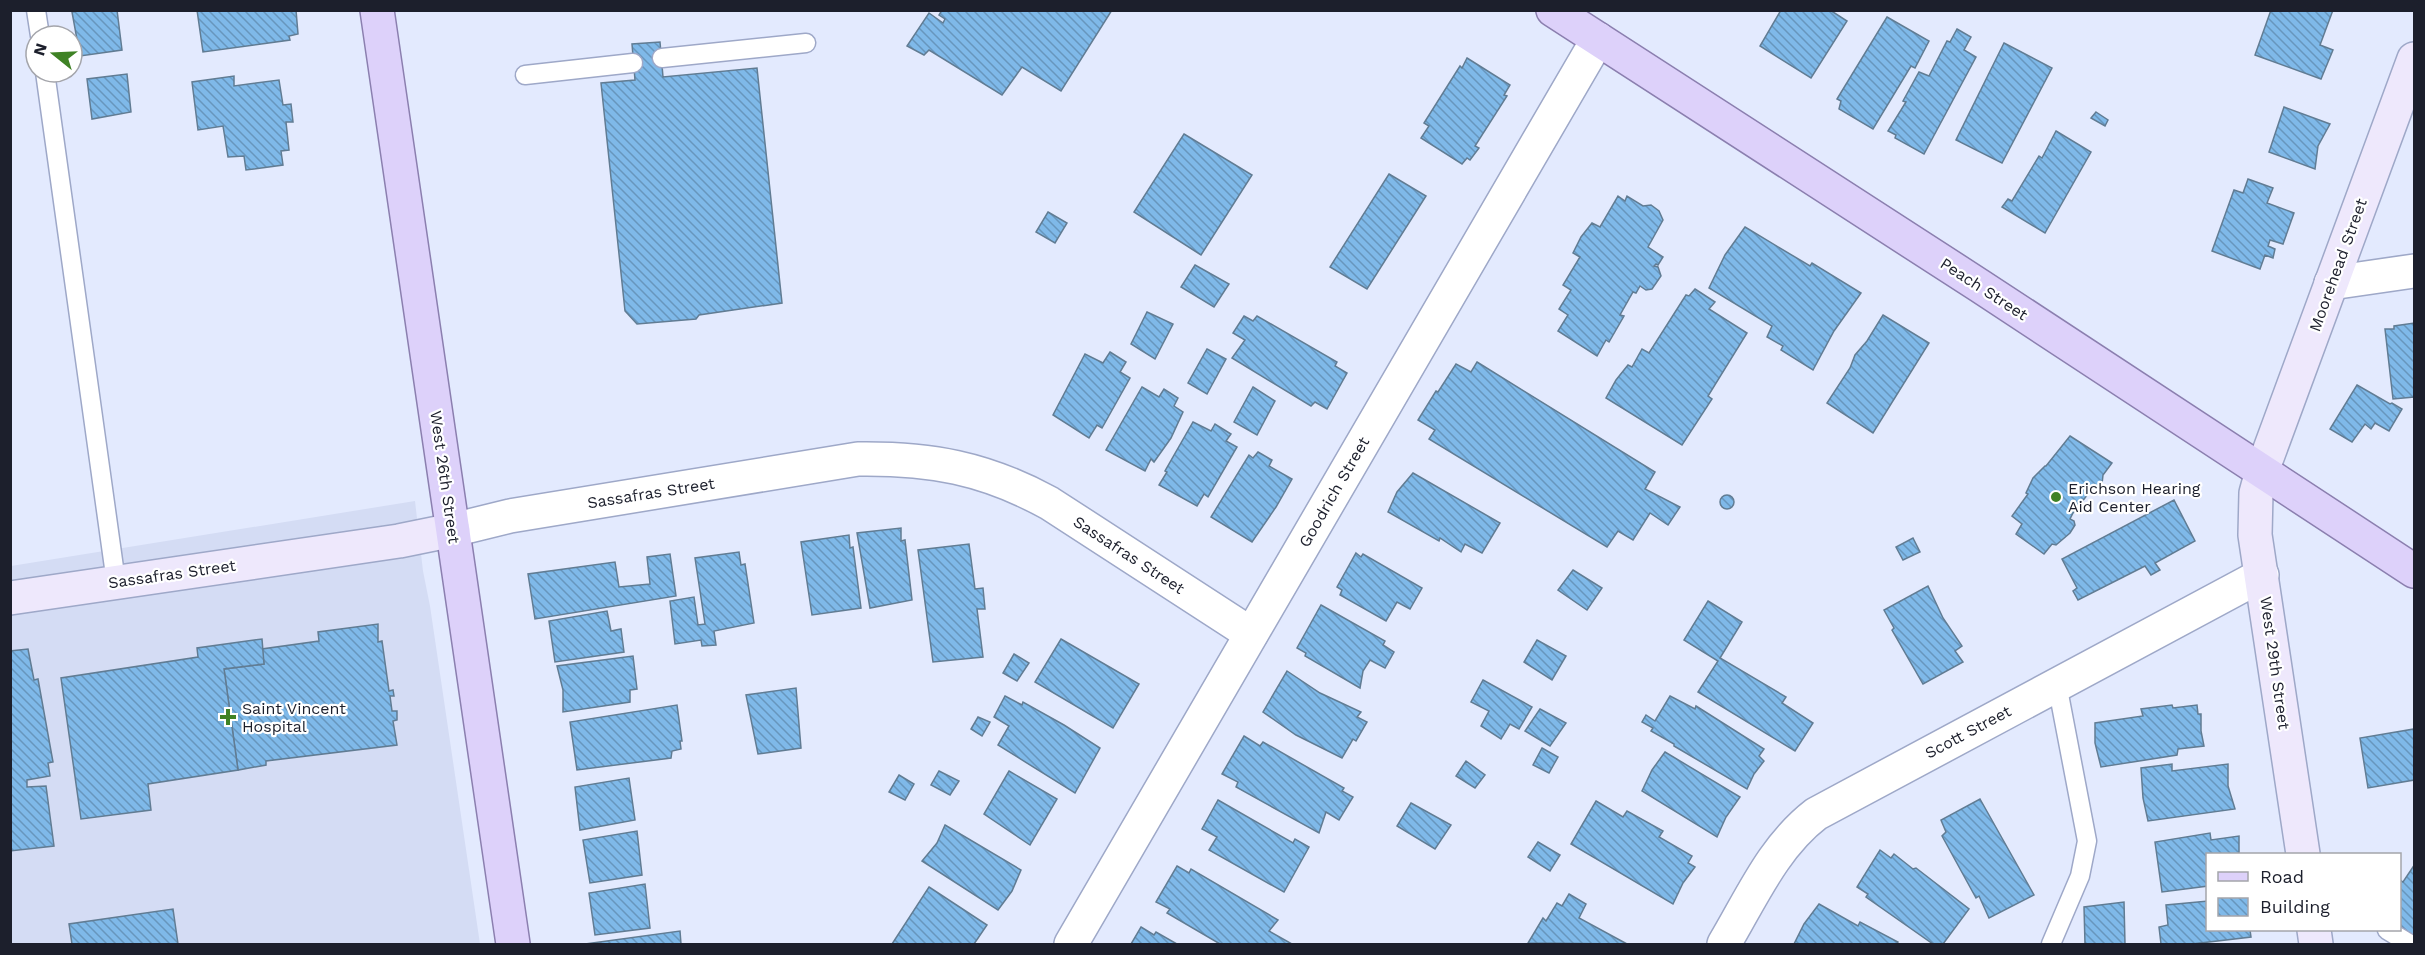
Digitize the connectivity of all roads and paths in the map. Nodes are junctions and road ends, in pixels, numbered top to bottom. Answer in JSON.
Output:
{"nodes":[{"id":1,"x":377,"y":10,"type":"edge"},
{"id":2,"x":1552,"y":10,"type":"edge"},
{"id":3,"x":1598,"y":39,"type":"junction"},
{"id":4,"x":806,"y":42,"type":"dead end"},
{"id":5,"x":662,"y":58,"type":"dead end"},
{"id":6,"x":2415,"y":59,"type":"edge"},
{"id":7,"x":633,"y":63,"type":"dead end"},
{"id":8,"x":525,"y":75,"type":"dead end"},
{"id":9,"x":47,"y":84,"type":"edge"},
{"id":10,"x":2415,"y":271,"type":"edge"},
{"id":11,"x":2331,"y":283,"type":"junction"},
{"id":12,"x":2262,"y":471,"type":"junction"},
{"id":13,"x":453,"y":530,"type":"junction"},
{"id":14,"x":2415,"y":571,"type":"edge"},
{"id":15,"x":2262,"y":575,"type":"junction"},
{"id":16,"x":116,"y":582,"type":"junction"},
{"id":17,"x":10,"y":598,"type":"edge"},
{"id":18,"x":1251,"y":634,"type":"junction"},
{"id":19,"x":2057,"y":684,"type":"junction"},
{"id":20,"x":2303,"y":853,"type":"edge"},
{"id":21,"x":2389,"y":931,"type":"edge"},
{"id":22,"x":513,"y":945,"type":"edge"},
{"id":23,"x":1071,"y":945,"type":"edge"},
{"id":24,"x":1724,"y":945,"type":"edge"},
{"id":25,"x":2051,"y":945,"type":"edge"},
{"id":26,"x":2410,"y":945,"type":"edge"}],
"edges":[{"from":1,"to":13,"type":"main road","name":"West 26th Street"},
{"from":2,"to":3,"type":"main road","name":"Peach Street"},
{"from":3,"to":12,"type":"main road","name":"Peach Street"},
{"from":3,"to":18,"type":"street","name":"Goodrich Street"},
{"from":4,"to":5,"type":"lane"},
{"from":6,"to":11,"type":"street","name":"Moorehead Street"},
{"from":7,"to":8,"type":"lane"},
{"from":9,"to":16,"type":"lane"},
{"from":10,"to":11,"type":"street"},
{"from":11,"to":12,"type":"street","name":"Moorehead Street"},
{"from":12,"to":14,"type":"main road","name":"Peach Street"},
{"from":12,"to":15,"type":"street","name":"West 29th Street"},
{"from":13,"to":16,"type":"street","name":"Sassafras Street"},
{"from":13,"to":18,"type":"street","name":"Sassafras Street"},
{"from":13,"to":22,"type":"main road","name":"West 26th Street"},
{"from":15,"to":19,"type":"street","name":"Scott Street"},
{"from":15,"to":20,"type":"street","name":"West 29th Street"},
{"from":16,"to":17,"type":"street","name":"Sassafras Street"},
{"from":18,"to":23,"type":"street","name":"Goodrich Street"},
{"from":19,"to":24,"type":"street","name":"Scott Street"},
{"from":19,"to":25,"type":"lane"},
{"from":21,"to":26,"type":"lane"}]}
